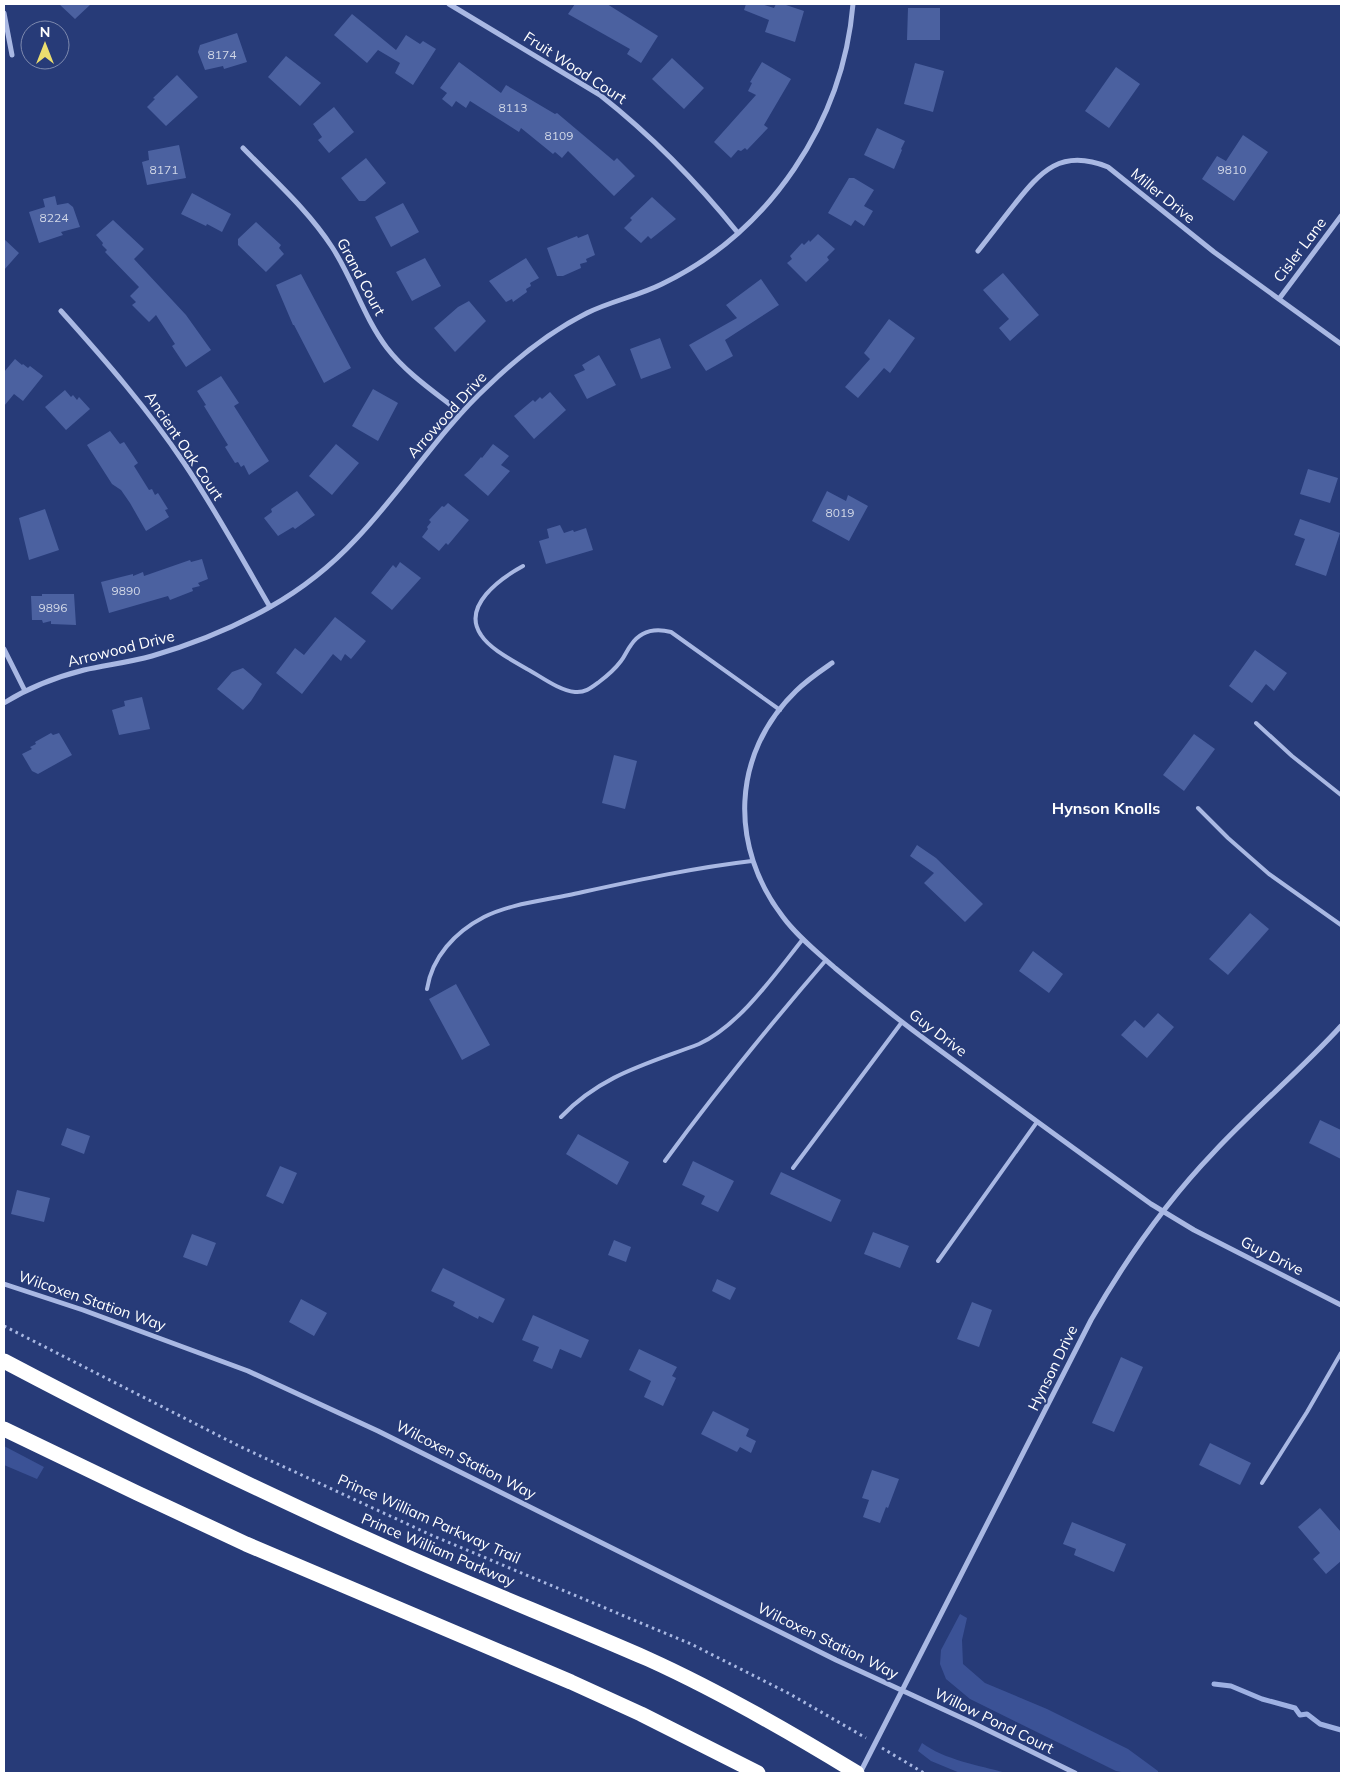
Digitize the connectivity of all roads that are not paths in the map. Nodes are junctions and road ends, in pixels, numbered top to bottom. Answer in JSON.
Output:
{"nodes":[{"id":1,"x":449,"y":4,"type":"edge"},
{"id":2,"x":853,"y":4,"type":"edge"},
{"id":3,"x":4,"y":12,"type":"edge"},
{"id":4,"x":12,"y":56,"type":"dead end"},
{"id":5,"x":243,"y":148,"type":"dead end"},
{"id":6,"x":1341,"y":216,"type":"edge"},
{"id":7,"x":738,"y":233,"type":"junction"},
{"id":8,"x":978,"y":251,"type":"dead end"},
{"id":9,"x":1279,"y":299,"type":"junction"},
{"id":10,"x":61,"y":311,"type":"dead end"},
{"id":11,"x":1341,"y":344,"type":"edge"},
{"id":12,"x":461,"y":413,"type":"junction"},
{"id":13,"x":523,"y":566,"type":"dead end"},
{"id":14,"x":270,"y":607,"type":"junction"},
{"id":15,"x":4,"y":649,"type":"edge"},
{"id":16,"x":832,"y":663,"type":"dead end"},
{"id":17,"x":25,"y":692,"type":"junction"},
{"id":18,"x":4,"y":703,"type":"edge"},
{"id":19,"x":780,"y":710,"type":"junction"},
{"id":20,"x":1256,"y":723,"type":"dead end"},
{"id":21,"x":1341,"y":795,"type":"edge"},
{"id":22,"x":1198,"y":808,"type":"dead end"},
{"id":23,"x":752,"y":861,"type":"junction"},
{"id":24,"x":1341,"y":925,"type":"edge"},
{"id":25,"x":803,"y":939,"type":"junction"},
{"id":26,"x":826,"y":960,"type":"junction"},
{"id":27,"x":427,"y":989,"type":"dead end"},
{"id":28,"x":902,"y":1022,"type":"junction"},
{"id":29,"x":1341,"y":1026,"type":"edge"},
{"id":30,"x":561,"y":1117,"type":"dead end"},
{"id":31,"x":1038,"y":1122,"type":"junction"},
{"id":32,"x":666,"y":1161,"type":"dead end"},
{"id":33,"x":793,"y":1168,"type":"dead end"},
{"id":34,"x":1162,"y":1211,"type":"junction"},
{"id":35,"x":938,"y":1261,"type":"dead end"},
{"id":36,"x":4,"y":1284,"type":"edge"},
{"id":37,"x":1341,"y":1305,"type":"edge"},
{"id":38,"x":1341,"y":1353,"type":"edge"},
{"id":39,"x":4,"y":1361,"type":"edge"},
{"id":40,"x":4,"y":1429,"type":"edge"},
{"id":41,"x":1262,"y":1483,"type":"dead end"},
{"id":42,"x":903,"y":1691,"type":"junction"},
{"id":43,"x":758,"y":1773,"type":"edge"},
{"id":44,"x":859,"y":1773,"type":"edge"},
{"id":45,"x":1075,"y":1773,"type":"edge"}],
"edges":[{"from":1,"to":7,"type":"street","name":"Fruit Wood Court"},
{"from":2,"to":7,"type":"street","name":"Arrowood Drive"},
{"from":3,"to":4,"type":"street"},
{"from":5,"to":12,"type":"street","name":"Grand Court"},
{"from":6,"to":9,"type":"street","name":"Cisler Lane"},
{"from":7,"to":12,"type":"street","name":"Arrowood Drive"},
{"from":8,"to":9,"type":"street","name":"Miller Drive"},
{"from":9,"to":11,"type":"street","name":"Miller Drive"},
{"from":10,"to":14,"type":"street","name":"Ancient Oak Court"},
{"from":12,"to":14,"type":"street","name":"Arrowood Drive"},
{"from":13,"to":19,"type":"lane"},
{"from":14,"to":17,"type":"street","name":"Arrowood Drive"},
{"from":15,"to":17,"type":"street"},
{"from":16,"to":19,"type":"street","name":"Guy Drive"},
{"from":17,"to":18,"type":"street","name":"Arrowood Drive"},
{"from":19,"to":23,"type":"street","name":"Guy Drive"},
{"from":20,"to":21,"type":"lane"},
{"from":22,"to":24,"type":"lane"},
{"from":23,"to":25,"type":"street","name":"Guy Drive"},
{"from":23,"to":27,"type":"lane"},
{"from":25,"to":26,"type":"street","name":"Guy Drive"},
{"from":25,"to":30,"type":"lane"},
{"from":26,"to":28,"type":"street","name":"Guy Drive"},
{"from":26,"to":32,"type":"lane"},
{"from":28,"to":31,"type":"street","name":"Guy Drive"},
{"from":28,"to":33,"type":"lane"},
{"from":29,"to":34,"type":"street","name":"Hynson Drive"},
{"from":31,"to":34,"type":"street","name":"Guy Drive"},
{"from":31,"to":35,"type":"lane"},
{"from":34,"to":37,"type":"street","name":"Guy Drive"},
{"from":34,"to":42,"type":"street","name":"Hynson Drive"},
{"from":36,"to":42,"type":"street","name":"Wilcoxen Station Way"},
{"from":38,"to":41,"type":"lane"},
{"from":39,"to":44,"type":"highway","name":"Prince William Parkway"},
{"from":40,"to":43,"type":"highway"},
{"from":42,"to":44,"type":"street","name":"Hynson Drive"},
{"from":42,"to":45,"type":"street","name":"Willow Pond Court"}]}
